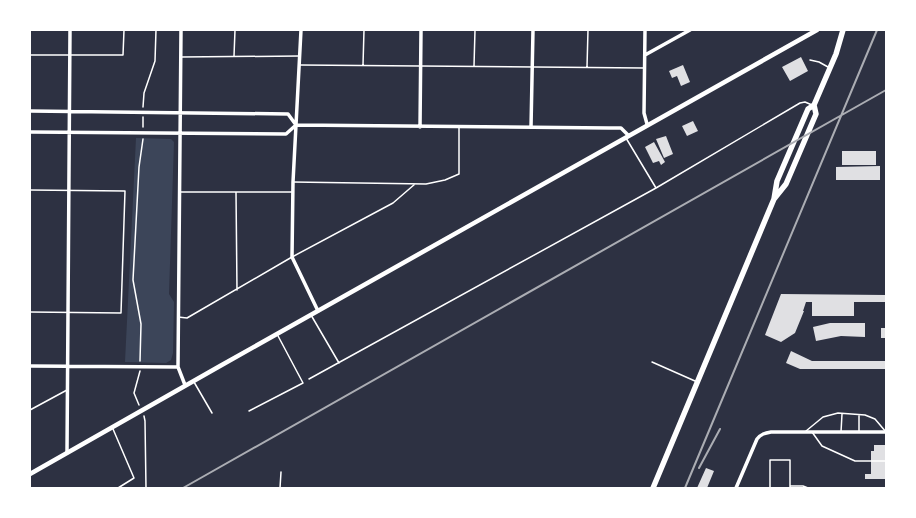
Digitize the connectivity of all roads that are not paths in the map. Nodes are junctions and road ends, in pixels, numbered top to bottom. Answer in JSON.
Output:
{"nodes":[{"id":1,"x":70,"y":30,"type":"edge"},
{"id":2,"x":124,"y":30,"type":"edge"},
{"id":3,"x":180,"y":30,"type":"edge"},
{"id":4,"x":235,"y":30,"type":"edge"},
{"id":5,"x":301,"y":30,"type":"edge"},
{"id":6,"x":364,"y":30,"type":"edge"},
{"id":7,"x":421,"y":30,"type":"edge"},
{"id":8,"x":475,"y":30,"type":"edge"},
{"id":9,"x":533,"y":30,"type":"edge"},
{"id":10,"x":588,"y":30,"type":"edge"},
{"id":11,"x":645,"y":30,"type":"edge"},
{"id":12,"x":690,"y":30,"type":"edge"},
{"id":13,"x":817,"y":30,"type":"edge"},
{"id":14,"x":843,"y":30,"type":"edge"},
{"id":15,"x":30,"y":55,"type":"edge"},
{"id":16,"x":70,"y":55,"type":"junction"},
{"id":17,"x":645,"y":55,"type":"junction"},
{"id":18,"x":234,"y":56,"type":"junction"},
{"id":19,"x":300,"y":56,"type":"junction"},
{"id":20,"x":181,"y":57,"type":"junction"},
{"id":21,"x":810,"y":60,"type":"dead end"},
{"id":22,"x":300,"y":65,"type":"junction"},
{"id":23,"x":363,"y":65,"type":"junction"},
{"id":24,"x":421,"y":65,"type":"junction"},
{"id":25,"x":474,"y":66,"type":"junction"},
{"id":26,"x":533,"y":66,"type":"junction"},
{"id":27,"x":587,"y":67,"type":"junction"},
{"id":28,"x":645,"y":68,"type":"junction"},
{"id":29,"x":830,"y":68,"type":"junction"},
{"id":30,"x":814,"y":106,"type":"junction"},
{"id":31,"x":30,"y":111,"type":"edge"},
{"id":32,"x":69,"y":112,"type":"junction"},
{"id":33,"x":180,"y":113,"type":"junction"},
{"id":34,"x":647,"y":124,"type":"junction"},
{"id":35,"x":296,"y":125,"type":"junction"},
{"id":36,"x":420,"y":127,"type":"junction"},
{"id":37,"x":458,"y":127,"type":"junction"},
{"id":38,"x":531,"y":127,"type":"junction"},
{"id":39,"x":30,"y":132,"type":"edge"},
{"id":40,"x":69,"y":133,"type":"junction"},
{"id":41,"x":180,"y":133,"type":"junction"},
{"id":42,"x":627,"y":136,"type":"junction"},
{"id":43,"x":293,"y":182,"type":"junction"},
{"id":44,"x":415,"y":184,"type":"junction"},
{"id":45,"x":656,"y":188,"type":"junction"},
{"id":46,"x":30,"y":190,"type":"edge"},
{"id":47,"x":68,"y":190,"type":"junction"},
{"id":48,"x":180,"y":192,"type":"junction"},
{"id":49,"x":236,"y":192,"type":"junction"},
{"id":50,"x":293,"y":192,"type":"junction"},
{"id":51,"x":774,"y":200,"type":"junction"},
{"id":52,"x":292,"y":257,"type":"junction"},
{"id":53,"x":237,"y":290,"type":"junction"},
{"id":54,"x":318,"y":311,"type":"junction"},
{"id":55,"x":30,"y":312,"type":"edge"},
{"id":56,"x":68,"y":312,"type":"junction"},
{"id":57,"x":311,"y":315,"type":"junction"},
{"id":58,"x":178,"y":317,"type":"junction"},
{"id":59,"x":277,"y":334,"type":"junction"},
{"id":60,"x":652,"y":362,"type":"dead end"},
{"id":61,"x":339,"y":363,"type":"junction"},
{"id":62,"x":30,"y":366,"type":"edge"},
{"id":63,"x":67,"y":366,"type":"junction"},
{"id":64,"x":178,"y":367,"type":"junction"},
{"id":65,"x":309,"y":380,"type":"dead end"},
{"id":66,"x":193,"y":381,"type":"junction"},
{"id":67,"x":697,"y":382,"type":"junction"},
{"id":68,"x":185,"y":385,"type":"junction"},
{"id":69,"x":67,"y":390,"type":"junction"},
{"id":70,"x":30,"y":410,"type":"edge"},
{"id":71,"x":249,"y":411,"type":"dead end"},
{"id":72,"x":212,"y":414,"type":"dead end"},
{"id":73,"x":842,"y":414,"type":"junction"},
{"id":74,"x":859,"y":415,"type":"junction"},
{"id":75,"x":112,"y":427,"type":"junction"},
{"id":76,"x":804,"y":432,"type":"junction"},
{"id":77,"x":812,"y":432,"type":"junction"},
{"id":78,"x":842,"y":432,"type":"junction"},
{"id":79,"x":859,"y":432,"type":"junction"},
{"id":80,"x":886,"y":432,"type":"edge"},
{"id":81,"x":66,"y":454,"type":"junction"},
{"id":82,"x":886,"y":462,"type":"edge"},
{"id":83,"x":281,"y":472,"type":"dead end"},
{"id":84,"x":30,"y":474,"type":"edge"},
{"id":85,"x":790,"y":487,"type":"edge"},
{"id":86,"x":118,"y":488,"type":"edge"},
{"id":87,"x":280,"y":488,"type":"edge"},
{"id":88,"x":653,"y":488,"type":"edge"},
{"id":89,"x":736,"y":488,"type":"edge"},
{"id":90,"x":770,"y":488,"type":"edge"},
{"id":91,"x":808,"y":488,"type":"edge"}],
"edges":[{"from":1,"to":16,"type":"street"},
{"from":2,"to":16,"type":"lane"},
{"from":3,"to":20,"type":"street"},
{"from":4,"to":18,"type":"lane"},
{"from":5,"to":19,"type":"street"},
{"from":6,"to":23,"type":"lane"},
{"from":7,"to":24,"type":"street"},
{"from":8,"to":25,"type":"lane"},
{"from":9,"to":26,"type":"street"},
{"from":10,"to":27,"type":"lane"},
{"from":11,"to":17,"type":"street"},
{"from":12,"to":17,"type":"street"},
{"from":13,"to":34,"type":"street"},
{"from":14,"to":29,"type":"highway"},
{"from":15,"to":16,"type":"lane"},
{"from":16,"to":32,"type":"street"},
{"from":17,"to":28,"type":"street"},
{"from":18,"to":19,"type":"lane"},
{"from":18,"to":20,"type":"lane"},
{"from":19,"to":22,"type":"street"},
{"from":20,"to":33,"type":"street"},
{"from":21,"to":29,"type":"lane"},
{"from":22,"to":23,"type":"lane"},
{"from":22,"to":35,"type":"street"},
{"from":23,"to":24,"type":"lane"},
{"from":24,"to":25,"type":"lane"},
{"from":24,"to":36,"type":"street"},
{"from":25,"to":26,"type":"lane"},
{"from":26,"to":27,"type":"lane"},
{"from":26,"to":38,"type":"street"},
{"from":27,"to":28,"type":"lane"},
{"from":28,"to":34,"type":"street"},
{"from":29,"to":30,"type":"highway"},
{"from":30,"to":45,"type":"lane"},
{"from":30,"to":51,"type":"highway"},
{"from":30,"to":51,"type":"highway"},
{"from":31,"to":32,"type":"street"},
{"from":32,"to":33,"type":"street"},
{"from":32,"to":40,"type":"street"},
{"from":33,"to":35,"type":"street"},
{"from":33,"to":41,"type":"street"},
{"from":34,"to":42,"type":"street"},
{"from":35,"to":36,"type":"street"},
{"from":35,"to":41,"type":"street"},
{"from":35,"to":43,"type":"street"},
{"from":36,"to":37,"type":"street"},
{"from":37,"to":38,"type":"street"},
{"from":37,"to":44,"type":"lane"},
{"from":38,"to":42,"type":"street"},
{"from":39,"to":40,"type":"street"},
{"from":40,"to":41,"type":"street"},
{"from":40,"to":47,"type":"street"},
{"from":41,"to":48,"type":"street"},
{"from":42,"to":45,"type":"lane"},
{"from":42,"to":54,"type":"street"},
{"from":43,"to":44,"type":"lane"},
{"from":43,"to":50,"type":"street"},
{"from":44,"to":52,"type":"lane"},
{"from":45,"to":61,"type":"lane"},
{"from":46,"to":47,"type":"lane"},
{"from":47,"to":56,"type":"street"},
{"from":47,"to":56,"type":"lane"},
{"from":48,"to":49,"type":"lane"},
{"from":48,"to":58,"type":"street"},
{"from":49,"to":50,"type":"lane"},
{"from":49,"to":53,"type":"lane"},
{"from":50,"to":52,"type":"street"},
{"from":51,"to":67,"type":"highway"},
{"from":52,"to":53,"type":"lane"},
{"from":52,"to":54,"type":"street"},
{"from":53,"to":58,"type":"lane"},
{"from":54,"to":57,"type":"street"},
{"from":55,"to":56,"type":"lane"},
{"from":56,"to":63,"type":"street"},
{"from":57,"to":59,"type":"street"},
{"from":57,"to":61,"type":"lane"},
{"from":58,"to":64,"type":"street"},
{"from":59,"to":66,"type":"street"},
{"from":59,"to":71,"type":"lane"},
{"from":60,"to":67,"type":"lane"},
{"from":61,"to":65,"type":"lane"},
{"from":62,"to":63,"type":"street"},
{"from":63,"to":64,"type":"street"},
{"from":63,"to":69,"type":"street"},
{"from":64,"to":68,"type":"street"},
{"from":66,"to":68,"type":"street"},
{"from":66,"to":72,"type":"lane"},
{"from":67,"to":88,"type":"highway"},
{"from":68,"to":75,"type":"street"},
{"from":69,"to":70,"type":"lane"},
{"from":69,"to":81,"type":"street"},
{"from":73,"to":74,"type":"lane"},
{"from":73,"to":76,"type":"lane"},
{"from":73,"to":78,"type":"lane"},
{"from":74,"to":79,"type":"lane"},
{"from":74,"to":80,"type":"lane"},
{"from":75,"to":81,"type":"street"},
{"from":75,"to":86,"type":"lane"},
{"from":76,"to":77,"type":"street"},
{"from":76,"to":89,"type":"street"},
{"from":77,"to":78,"type":"street"},
{"from":77,"to":82,"type":"lane"},
{"from":78,"to":79,"type":"street"},
{"from":79,"to":80,"type":"street"},
{"from":81,"to":84,"type":"street"},
{"from":83,"to":87,"type":"lane"},
{"from":85,"to":90,"type":"lane"},
{"from":85,"to":91,"type":"lane"}]}
